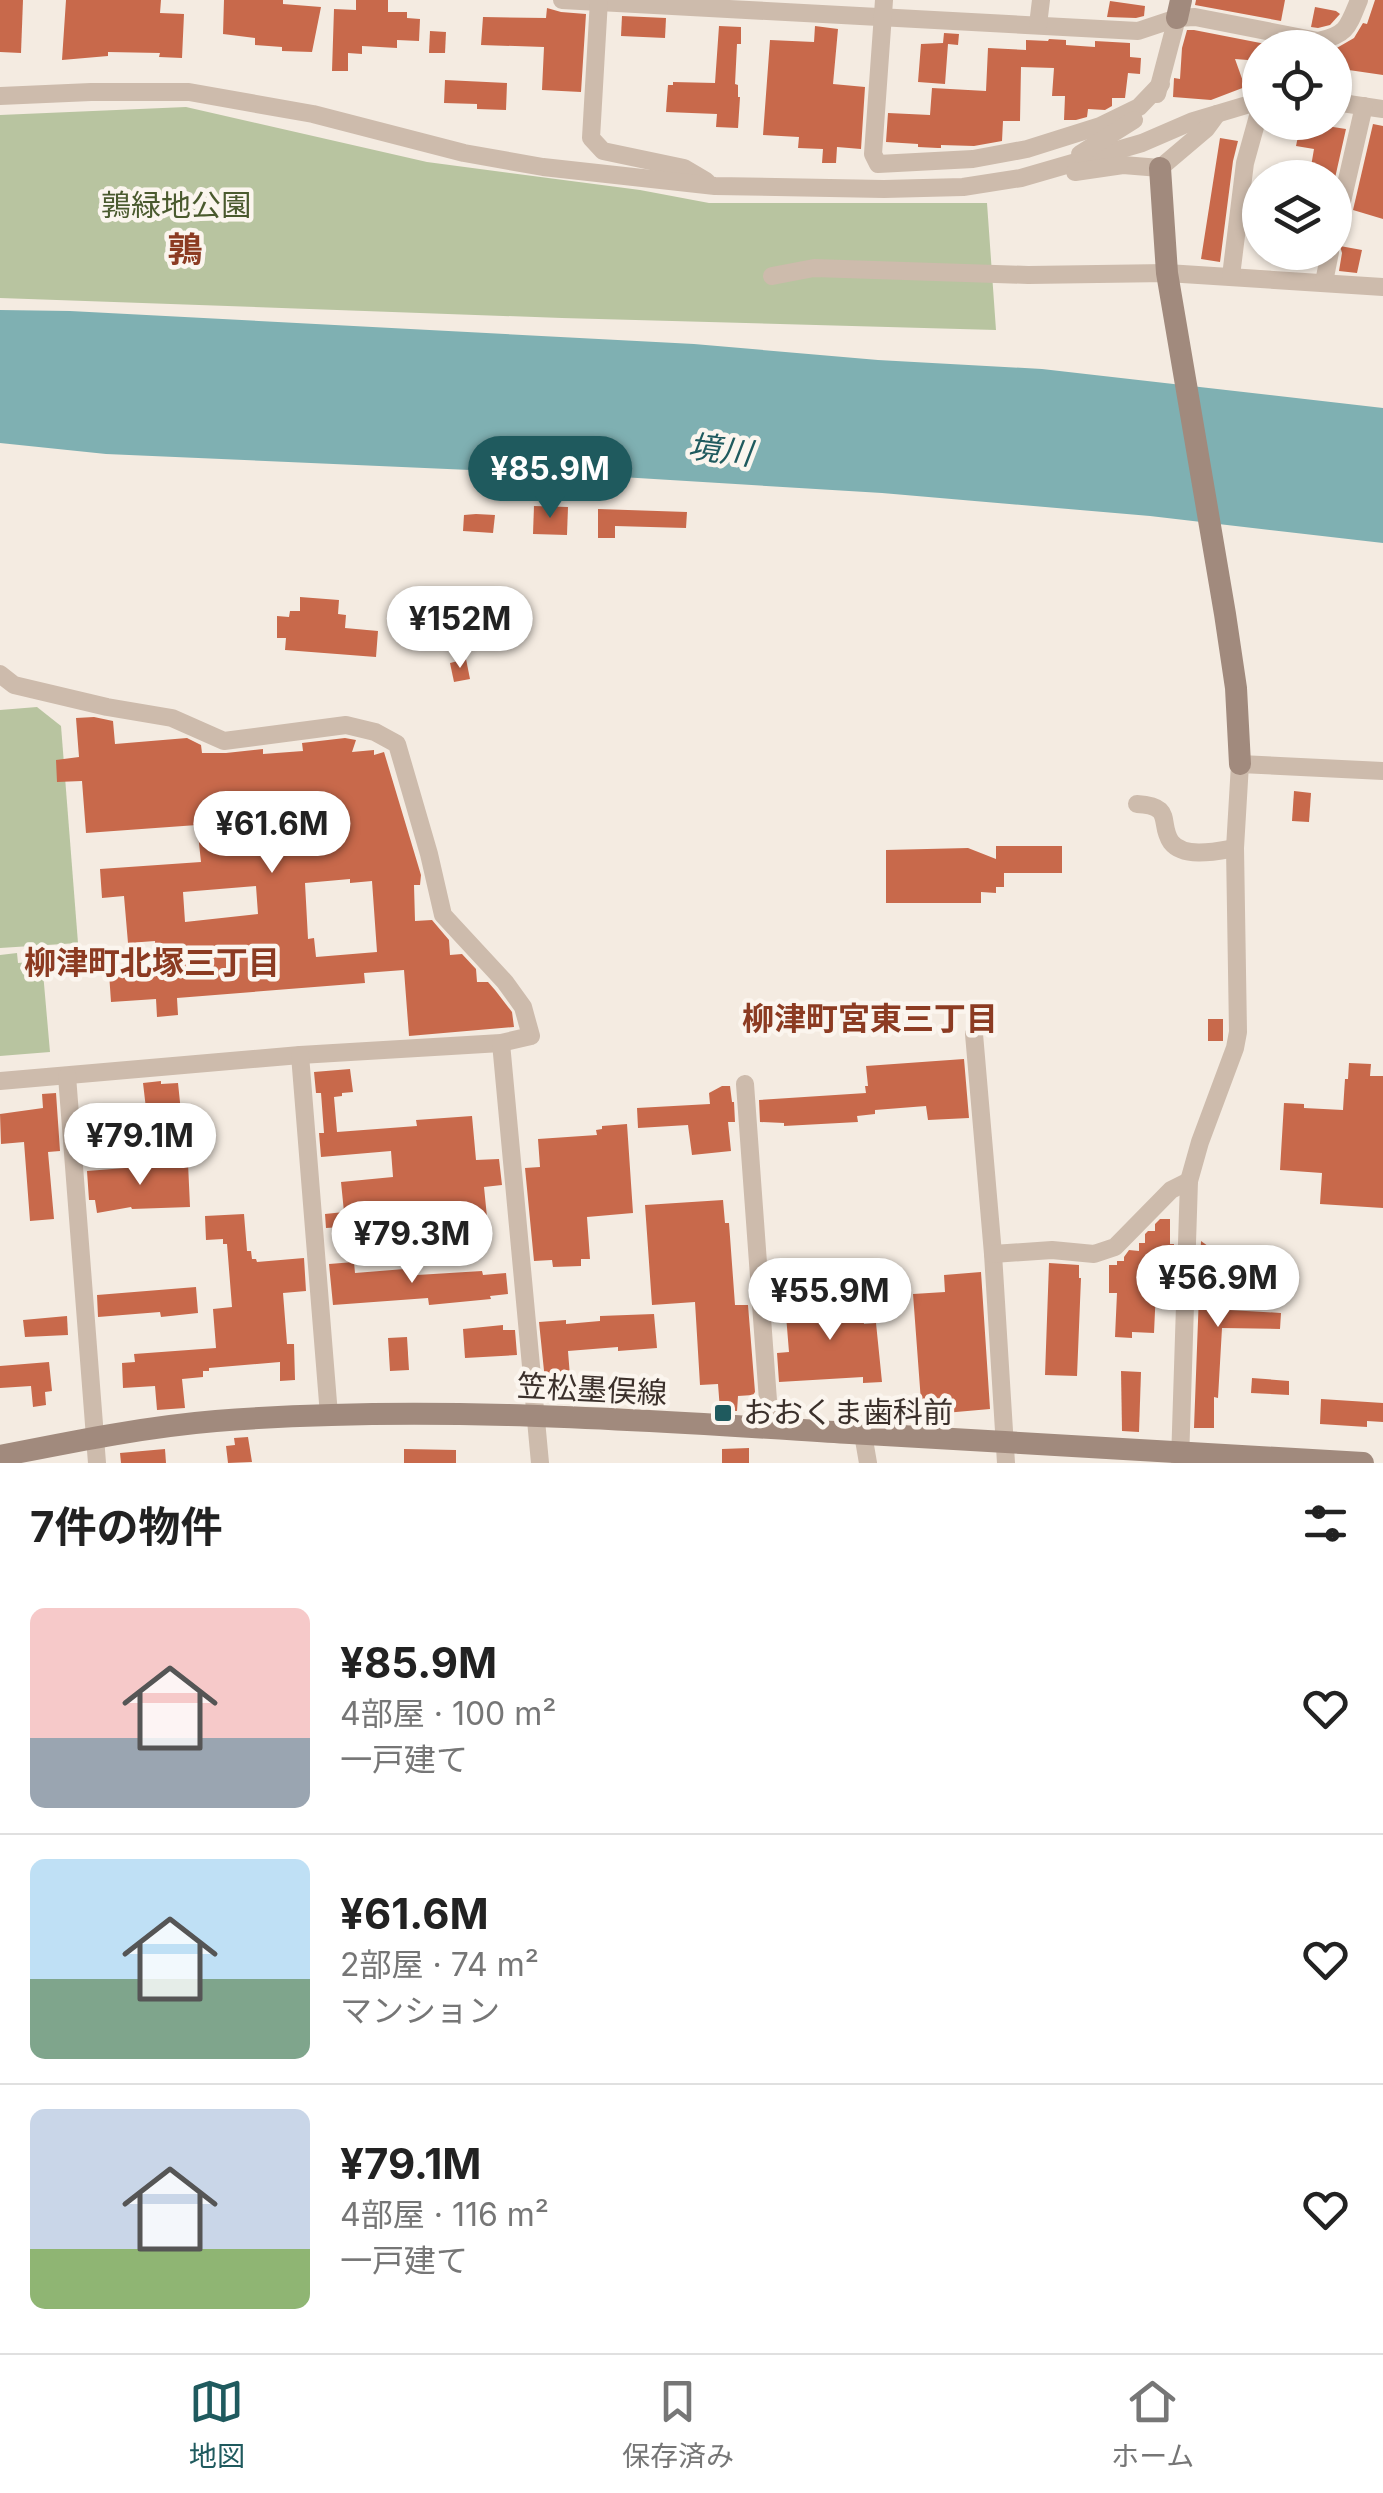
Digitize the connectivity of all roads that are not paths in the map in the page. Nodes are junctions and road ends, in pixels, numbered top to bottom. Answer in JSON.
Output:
{"nodes":[{"id":1,"x":562,"y":0,"type":"edge"},
{"id":2,"x":1041,"y":0,"type":"edge"},
{"id":3,"x":1358,"y":0,"type":"edge"},
{"id":4,"x":599,"y":1,"type":"edge"},
{"id":5,"x":730,"y":4,"type":"edge"},
{"id":6,"x":883,"y":8,"type":"edge"},
{"id":7,"x":1179,"y":9,"type":"edge"},
{"id":8,"x":1038,"y":25,"type":"junction"},
{"id":9,"x":1255,"y":30,"type":"edge"},
{"id":10,"x":1344,"y":30,"type":"edge"},
{"id":11,"x":0,"y":83,"type":"edge"},
{"id":12,"x":1161,"y":84,"type":"junction"},
{"id":13,"x":59,"y":92,"type":"junction"},
{"id":14,"x":0,"y":96,"type":"edge"},
{"id":15,"x":1352,"y":104,"type":"edge"},
{"id":16,"x":1242,"y":106,"type":"edge"},
{"id":17,"x":1364,"y":106,"type":"junction"},
{"id":18,"x":1383,"y":110,"type":"edge"},
{"id":19,"x":1217,"y":114,"type":"junction"},
{"id":20,"x":1252,"y":140,"type":"edge"},
{"id":21,"x":1352,"y":160,"type":"edge"},
{"id":22,"x":1062,"y":166,"type":"junction"},
{"id":23,"x":1160,"y":168,"type":"junction"},
{"id":24,"x":715,"y":186,"type":"junction"},
{"id":25,"x":1326,"y":270,"type":"edge"},
{"id":26,"x":1167,"y":273,"type":"junction"},
{"id":27,"x":772,"y":276,"type":"dead end"},
{"id":28,"x":1230,"y":276,"type":"junction"},
{"id":29,"x":1324,"y":282,"type":"junction"},
{"id":30,"x":1383,"y":286,"type":"edge"},
{"id":31,"x":0,"y":674,"type":"edge"},
{"id":32,"x":1240,"y":764,"type":"junction"},
{"id":33,"x":1383,"y":771,"type":"edge"},
{"id":34,"x":1137,"y":804,"type":"dead end"},
{"id":35,"x":1235,"y":848,"type":"junction"},
{"id":36,"x":974,"y":1034,"type":"dead end"},
{"id":37,"x":501,"y":1043,"type":"junction"},
{"id":38,"x":300,"y":1055,"type":"junction"},
{"id":39,"x":68,"y":1076,"type":"junction"},
{"id":40,"x":0,"y":1081,"type":"edge"},
{"id":41,"x":745,"y":1084,"type":"dead end"},
{"id":42,"x":1189,"y":1181,"type":"junction"},
{"id":43,"x":993,"y":1254,"type":"junction"},
{"id":44,"x":328,"y":1415,"type":"junction"},
{"id":45,"x":537,"y":1416,"type":"junction"},
{"id":46,"x":770,"y":1428,"type":"junction"},
{"id":47,"x":862,"y":1434,"type":"junction"},
{"id":48,"x":94,"y":1438,"type":"junction"},
{"id":49,"x":1005,"y":1452,"type":"edge"},
{"id":50,"x":0,"y":1456,"type":"edge"},
{"id":51,"x":1180,"y":1458,"type":"edge"},
{"id":52,"x":97,"y":1463,"type":"edge"},
{"id":53,"x":540,"y":1463,"type":"edge"},
{"id":54,"x":868,"y":1463,"type":"edge"},
{"id":55,"x":1362,"y":1463,"type":"edge"}],
"edges":[{"from":1,"to":4,"type":"street"},
{"from":2,"to":8,"type":"street"},
{"from":3,"to":10,"type":"street"},
{"from":4,"to":5,"type":"street"},
{"from":4,"to":24,"type":"street"},
{"from":5,"to":6,"type":"street"},
{"from":6,"to":8,"type":"street"},
{"from":6,"to":12,"type":"street"},
{"from":7,"to":8,"type":"street"},
{"from":7,"to":9,"type":"street"},
{"from":7,"to":12,"type":"street"},
{"from":11,"to":13,"type":"street"},
{"from":12,"to":22,"type":"street"},
{"from":13,"to":14,"type":"street"},
{"from":13,"to":24,"type":"street"},
{"from":15,"to":17,"type":"street"},
{"from":16,"to":19,"type":"street"},
{"from":17,"to":18,"type":"street"},
{"from":17,"to":21,"type":"street"},
{"from":19,"to":22,"type":"street"},
{"from":19,"to":23,"type":"street"},
{"from":20,"to":28,"type":"street"},
{"from":22,"to":23,"type":"street"},
{"from":22,"to":24,"type":"street"},
{"from":23,"to":26,"type":"main road"},
{"from":25,"to":29,"type":"street"},
{"from":26,"to":27,"type":"street"},
{"from":26,"to":28,"type":"street"},
{"from":26,"to":32,"type":"main road"},
{"from":28,"to":29,"type":"street"},
{"from":29,"to":30,"type":"street"},
{"from":31,"to":37,"type":"street"},
{"from":32,"to":33,"type":"street"},
{"from":32,"to":35,"type":"street"},
{"from":34,"to":35,"type":"street"},
{"from":35,"to":42,"type":"street"},
{"from":36,"to":43,"type":"street"},
{"from":37,"to":38,"type":"street"},
{"from":37,"to":45,"type":"street"},
{"from":38,"to":39,"type":"street"},
{"from":38,"to":44,"type":"street"},
{"from":39,"to":40,"type":"street"},
{"from":39,"to":48,"type":"street"},
{"from":41,"to":46,"type":"street"},
{"from":42,"to":43,"type":"street"},
{"from":42,"to":51,"type":"street"},
{"from":43,"to":49,"type":"street"},
{"from":44,"to":45,"type":"main road","name":"笠松墨俣線"},
{"from":44,"to":48,"type":"main road","name":"笠松墨俣線"},
{"from":45,"to":46,"type":"main road","name":"笠松墨俣線"},
{"from":45,"to":53,"type":"street"},
{"from":46,"to":47,"type":"main road","name":"笠松墨俣線"},
{"from":47,"to":49,"type":"main road","name":"笠松墨俣線"},
{"from":47,"to":54,"type":"street"},
{"from":48,"to":50,"type":"main road","name":"笠松墨俣線"},
{"from":48,"to":52,"type":"street"},
{"from":49,"to":51,"type":"main road","name":"笠松墨俣線"},
{"from":51,"to":55,"type":"main road","name":"笠松墨俣線"}]}
